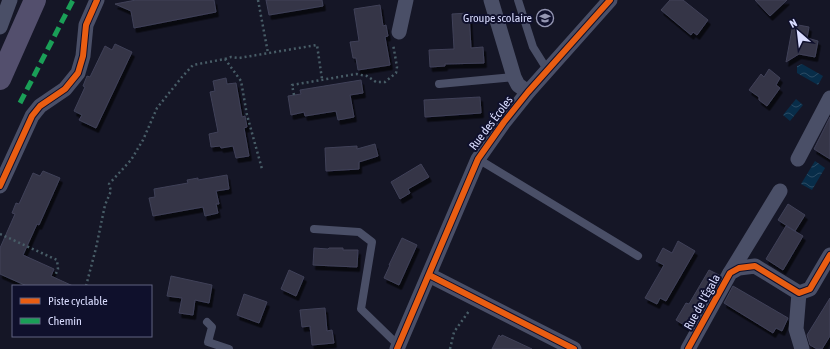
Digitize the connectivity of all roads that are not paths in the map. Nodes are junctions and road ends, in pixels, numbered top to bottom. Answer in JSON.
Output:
{"nodes":[{"id":1,"x":10,"y":0,"type":"edge"},
{"id":2,"x":35,"y":0,"type":"edge"},
{"id":3,"x":97,"y":0,"type":"edge"},
{"id":4,"x":406,"y":0,"type":"edge"},
{"id":5,"x":491,"y":0,"type":"edge"},
{"id":6,"x":518,"y":0,"type":"edge"},
{"id":7,"x":610,"y":0,"type":"edge"},
{"id":8,"x":0,"y":28,"type":"edge"},
{"id":9,"x":399,"y":32,"type":"road end"},
{"id":10,"x":548,"y":71,"type":"junction"},
{"id":11,"x":514,"y":77,"type":"junction"},
{"id":12,"x":0,"y":78,"type":"edge"},
{"id":13,"x":439,"y":84,"type":"dead end"},
{"id":14,"x":528,"y":92,"type":"junction"},
{"id":15,"x":830,"y":98,"type":"edge"},
{"id":16,"x":478,"y":159,"type":"junction"},
{"id":17,"x":798,"y":159,"type":"dead end"},
{"id":18,"x":0,"y":186,"type":"edge"},
{"id":19,"x":780,"y":192,"type":"dead end"},
{"id":20,"x":314,"y":229,"type":"dead end"},
{"id":21,"x":830,"y":255,"type":"edge"},
{"id":22,"x":638,"y":256,"type":"dead end"},
{"id":23,"x":730,"y":273,"type":"junction"},
{"id":24,"x":429,"y":275,"type":"junction"},
{"id":25,"x":799,"y":293,"type":"junction"},
{"id":26,"x":207,"y":322,"type":"dead end"},
{"id":27,"x":398,"y":347,"type":"edge"},
{"id":28,"x":230,"y":349,"type":"edge"},
{"id":29,"x":574,"y":349,"type":"edge"},
{"id":30,"x":688,"y":349,"type":"edge"},
{"id":31,"x":802,"y":349,"type":"edge"}],
"edges":[{"from":1,"to":8,"type":"street"},
{"from":2,"to":12,"type":"main road"},
{"from":3,"to":18,"type":"street"},
{"from":4,"to":9,"type":"street"},
{"from":5,"to":11,"type":"street"},
{"from":6,"to":10,"type":"lane"},
{"from":7,"to":10,"type":"street","name":"Rue des Écoles"},
{"from":10,"to":14,"type":"street","name":"Rue des Écoles"},
{"from":11,"to":13,"type":"lane"},
{"from":11,"to":14,"type":"street"},
{"from":14,"to":16,"type":"street","name":"Rue des Écoles"},
{"from":15,"to":17,"type":"street"},
{"from":16,"to":22,"type":"lane"},
{"from":16,"to":24,"type":"street","name":"Rue des Écoles"},
{"from":19,"to":23,"type":"street"},
{"from":20,"to":27,"type":"lane"},
{"from":21,"to":25,"type":"street"},
{"from":23,"to":25,"type":"street","name":"Rue de l'Égala"},
{"from":23,"to":30,"type":"street","name":"Rue de l'Égala"},
{"from":24,"to":27,"type":"street","name":"Rue des Écoles"},
{"from":24,"to":29,"type":"street"},
{"from":25,"to":31,"type":"street"},
{"from":26,"to":28,"type":"lane"}]}
